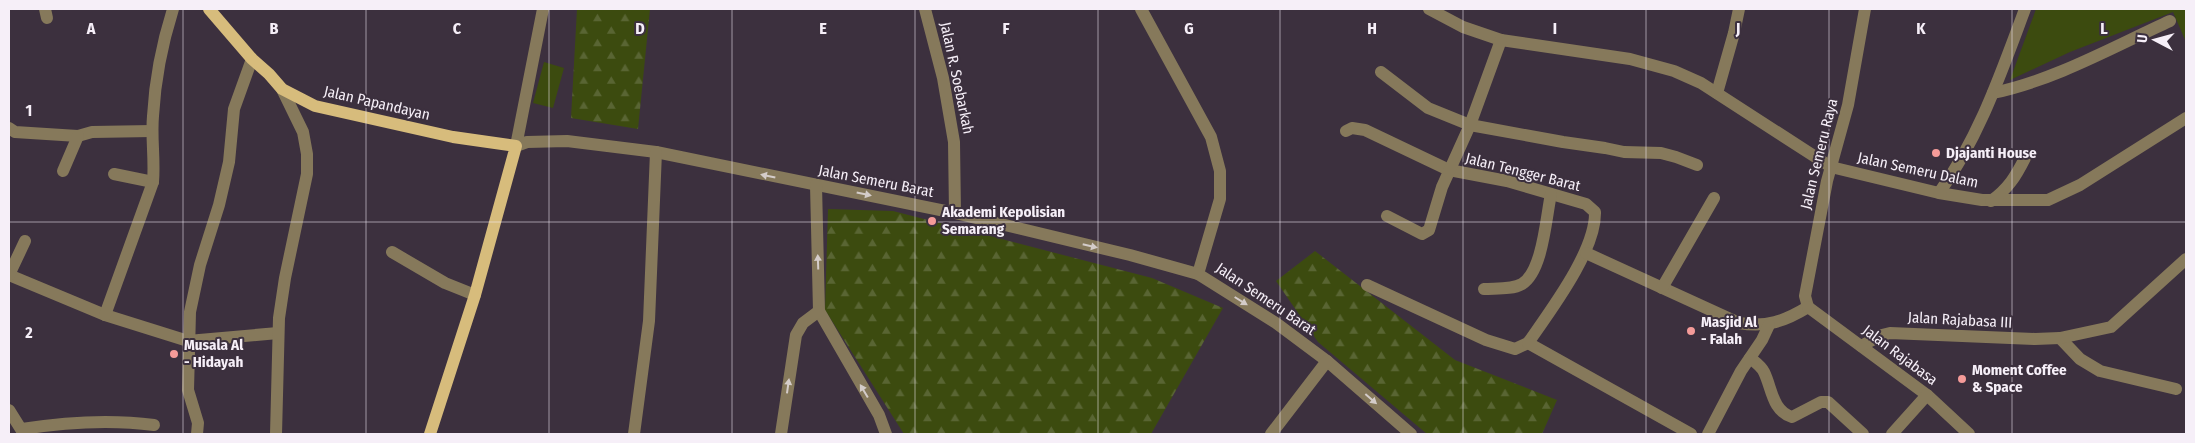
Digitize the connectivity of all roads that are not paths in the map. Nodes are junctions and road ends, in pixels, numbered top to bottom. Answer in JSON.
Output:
{"nodes":[{"id":1,"x":173,"y":9,"type":"edge"},
{"id":2,"x":209,"y":9,"type":"edge"},
{"id":3,"x":543,"y":9,"type":"edge"},
{"id":4,"x":925,"y":9,"type":"edge"},
{"id":5,"x":1141,"y":9,"type":"edge"},
{"id":6,"x":1429,"y":9,"type":"edge"},
{"id":7,"x":1739,"y":9,"type":"edge"},
{"id":8,"x":1865,"y":9,"type":"edge"},
{"id":9,"x":2025,"y":9,"type":"edge"},
{"id":10,"x":2170,"y":21,"type":"dead end"},
{"id":11,"x":1501,"y":40,"type":"junction"},
{"id":12,"x":252,"y":59,"type":"junction"},
{"id":13,"x":1381,"y":72,"type":"dead end"},
{"id":14,"x":282,"y":89,"type":"junction"},
{"id":15,"x":1717,"y":93,"type":"junction"},
{"id":16,"x":1993,"y":93,"type":"junction"},
{"id":17,"x":2186,"y":118,"type":"edge"},
{"id":18,"x":1470,"y":125,"type":"junction"},
{"id":19,"x":9,"y":128,"type":"edge"},
{"id":20,"x":152,"y":131,"type":"junction"},
{"id":21,"x":1346,"y":131,"type":"dead end"},
{"id":22,"x":78,"y":136,"type":"junction"},
{"id":23,"x":516,"y":146,"type":"junction"},
{"id":24,"x":656,"y":152,"type":"junction"},
{"id":25,"x":2025,"y":158,"type":"dead end"},
{"id":26,"x":1697,"y":165,"type":"dead end"},
{"id":27,"x":1830,"y":167,"type":"junction"},
{"id":28,"x":1449,"y":170,"type":"junction"},
{"id":29,"x":63,"y":171,"type":"dead end"},
{"id":30,"x":114,"y":174,"type":"dead end"},
{"id":31,"x":153,"y":182,"type":"junction"},
{"id":32,"x":816,"y":185,"type":"junction"},
{"id":33,"x":1551,"y":194,"type":"junction"},
{"id":34,"x":1939,"y":194,"type":"junction"},
{"id":35,"x":1714,"y":198,"type":"dead end"},
{"id":36,"x":1991,"y":201,"type":"junction"},
{"id":37,"x":954,"y":213,"type":"junction"},
{"id":38,"x":1387,"y":216,"type":"dead end"},
{"id":39,"x":25,"y":241,"type":"dead end"},
{"id":40,"x":392,"y":252,"type":"dead end"},
{"id":41,"x":1586,"y":252,"type":"junction"},
{"id":42,"x":2186,"y":259,"type":"edge"},
{"id":43,"x":1198,"y":274,"type":"junction"},
{"id":44,"x":9,"y":275,"type":"edge"},
{"id":45,"x":1367,"y":285,"type":"dead end"},
{"id":46,"x":1662,"y":288,"type":"junction"},
{"id":47,"x":1484,"y":289,"type":"dead end"},
{"id":48,"x":475,"y":295,"type":"junction"},
{"id":49,"x":1808,"y":307,"type":"junction"},
{"id":50,"x":819,"y":311,"type":"junction"},
{"id":51,"x":105,"y":316,"type":"junction"},
{"id":52,"x":1768,"y":325,"type":"junction"},
{"id":53,"x":278,"y":333,"type":"junction"},
{"id":54,"x":2060,"y":338,"type":"junction"},
{"id":55,"x":188,"y":341,"type":"junction"},
{"id":56,"x":1528,"y":343,"type":"junction"},
{"id":57,"x":1861,"y":346,"type":"junction"},
{"id":58,"x":1750,"y":358,"type":"junction"},
{"id":59,"x":1327,"y":361,"type":"junction"},
{"id":60,"x":2176,"y":389,"type":"dead end"},
{"id":61,"x":1927,"y":394,"type":"junction"},
{"id":62,"x":9,"y":410,"type":"edge"},
{"id":63,"x":154,"y":425,"type":"dead end"},
{"id":64,"x":23,"y":432,"type":"edge"},
{"id":65,"x":197,"y":434,"type":"edge"},
{"id":66,"x":276,"y":434,"type":"edge"},
{"id":67,"x":430,"y":434,"type":"edge"},
{"id":68,"x":634,"y":434,"type":"edge"},
{"id":69,"x":781,"y":434,"type":"edge"},
{"id":70,"x":886,"y":434,"type":"edge"},
{"id":71,"x":1271,"y":434,"type":"edge"},
{"id":72,"x":1411,"y":434,"type":"edge"},
{"id":73,"x":1691,"y":434,"type":"edge"},
{"id":74,"x":1708,"y":434,"type":"edge"},
{"id":75,"x":1863,"y":434,"type":"edge"},
{"id":76,"x":1892,"y":434,"type":"edge"},
{"id":77,"x":1969,"y":434,"type":"edge"}],
"edges":[{"from":1,"to":20,"type":"street"},
{"from":2,"to":12,"type":"main road","name":"Jalan Papandayan"},
{"from":3,"to":23,"type":"street"},
{"from":4,"to":37,"type":"street","name":"Jalan R. Soebarkah"},
{"from":5,"to":43,"type":"street"},
{"from":6,"to":11,"type":"street","name":"Jalan Semeru Dalam"},
{"from":7,"to":15,"type":"street"},
{"from":8,"to":27,"type":"street","name":"Jalan Semeru Raya"},
{"from":9,"to":16,"type":"street"},
{"from":10,"to":16,"type":"street"},
{"from":11,"to":15,"type":"street","name":"Jalan Semeru Dalam"},
{"from":11,"to":18,"type":"street","name":"Jalan Tengger Barat"},
{"from":12,"to":14,"type":"main road","name":"Jalan Papandayan"},
{"from":12,"to":55,"type":"street"},
{"from":13,"to":18,"type":"street"},
{"from":14,"to":23,"type":"main road","name":"Jalan Papandayan"},
{"from":14,"to":53,"type":"street"},
{"from":15,"to":27,"type":"street","name":"Jalan Semeru Dalam"},
{"from":16,"to":34,"type":"street"},
{"from":17,"to":36,"type":"street","name":"Jalan Semeru Dalam"},
{"from":18,"to":26,"type":"street"},
{"from":18,"to":28,"type":"street","name":"Jalan Tengger Barat"},
{"from":19,"to":22,"type":"street"},
{"from":20,"to":22,"type":"street"},
{"from":20,"to":31,"type":"street"},
{"from":21,"to":28,"type":"street"},
{"from":22,"to":29,"type":"street"},
{"from":23,"to":24,"type":"street","name":"Jalan Semeru Barat"},
{"from":23,"to":48,"type":"main road"},
{"from":32,"to":24,"type":"street","name":"Jalan Semeru Barat","one_way":true},
{"from":24,"to":68,"type":"street"},
{"from":25,"to":36,"type":"street"},
{"from":27,"to":34,"type":"street","name":"Jalan Semeru Dalam"},
{"from":27,"to":49,"type":"street","name":"Jalan Semeru Raya"},
{"from":28,"to":33,"type":"street","name":"Jalan Tengger Barat"},
{"from":28,"to":38,"type":"street"},
{"from":30,"to":31,"type":"street"},
{"from":31,"to":51,"type":"street"},
{"from":32,"to":37,"type":"street","name":"Jalan Semeru Barat","one_way":true},
{"from":50,"to":32,"type":"street","one_way":true},
{"from":33,"to":41,"type":"street","name":"Jalan Tengger Barat"},
{"from":33,"to":47,"type":"street"},
{"from":34,"to":36,"type":"street","name":"Jalan Semeru Dalam"},
{"from":35,"to":46,"type":"street"},
{"from":37,"to":43,"type":"street","name":"Jalan Semeru Barat","one_way":true},
{"from":39,"to":44,"type":"street"},
{"from":40,"to":48,"type":"street"},
{"from":41,"to":46,"type":"street"},
{"from":41,"to":56,"type":"street","name":"Jalan Tengger Barat"},
{"from":42,"to":54,"type":"street","name":"Jalan Rajabasa III"},
{"from":43,"to":59,"type":"street","name":"Jalan Semeru Barat","one_way":true},
{"from":44,"to":51,"type":"street"},
{"from":45,"to":56,"type":"street"},
{"from":46,"to":52,"type":"street"},
{"from":48,"to":67,"type":"main road"},
{"from":49,"to":52,"type":"street"},
{"from":49,"to":57,"type":"street","name":"Jalan Rajabasa"},
{"from":69,"to":50,"type":"street","one_way":true},
{"from":70,"to":50,"type":"street","one_way":true},
{"from":51,"to":55,"type":"street"},
{"from":52,"to":58,"type":"street"},
{"from":53,"to":55,"type":"street"},
{"from":53,"to":66,"type":"street"},
{"from":54,"to":57,"type":"street","name":"Jalan Rajabasa III"},
{"from":54,"to":60,"type":"street"},
{"from":55,"to":65,"type":"street"},
{"from":56,"to":73,"type":"street"},
{"from":57,"to":61,"type":"street","name":"Jalan Rajabasa"},
{"from":58,"to":74,"type":"street"},
{"from":58,"to":75,"type":"street"},
{"from":59,"to":71,"type":"street"},
{"from":59,"to":72,"type":"street","name":"Jalan Semeru Barat","one_way":true},
{"from":61,"to":76,"type":"street"},
{"from":61,"to":77,"type":"street","name":"Jalan Rajabasa"},
{"from":62,"to":64,"type":"street"},
{"from":63,"to":64,"type":"street"}]}
